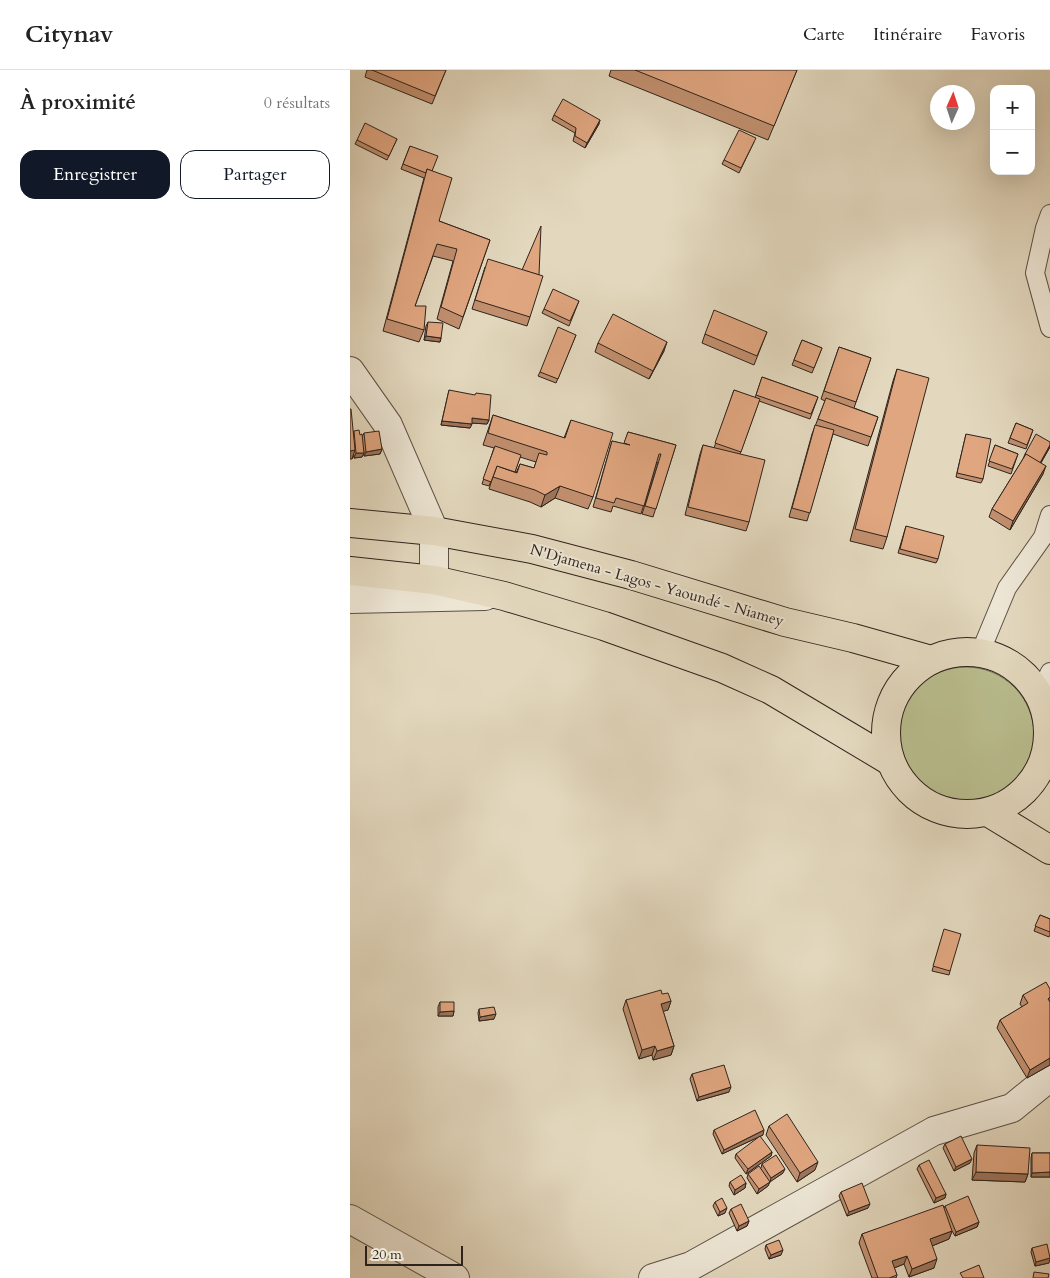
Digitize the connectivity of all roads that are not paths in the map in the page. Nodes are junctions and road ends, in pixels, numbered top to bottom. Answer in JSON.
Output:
{"nodes":[{"id":1,"x":1050,"y":214,"type":"edge"},
{"id":2,"x":1050,"y":328,"type":"edge"},
{"id":3,"x":350,"y":371,"type":"edge"},
{"id":4,"x":1050,"y":515,"type":"edge"},
{"id":5,"x":350,"y":523,"type":"edge"},
{"id":6,"x":434,"y":531,"type":"junction"},
{"id":7,"x":350,"y":571,"type":"edge"},
{"id":8,"x":434,"y":580,"type":"junction"},
{"id":9,"x":504,"y":596,"type":"junction"},
{"id":10,"x":350,"y":600,"type":"edge"},
{"id":11,"x":980,"y":653,"type":"junction"},
{"id":12,"x":931,"y":660,"type":"junction"},
{"id":13,"x":1045,"y":683,"type":"edge"},
{"id":14,"x":1048,"y":754,"type":"edge"},
{"id":15,"x":890,"y":761,"type":"junction"},
{"id":16,"x":988,"y":812,"type":"junction"},
{"id":17,"x":1050,"y":850,"type":"edge"},
{"id":18,"x":1050,"y":1077,"type":"edge"},
{"id":19,"x":350,"y":1220,"type":"edge"},
{"id":20,"x":455,"y":1278,"type":"edge"},
{"id":21,"x":653,"y":1278,"type":"edge"}],
"edges":[{"from":1,"to":2,"type":"lane"},
{"from":3,"to":6,"type":"street"},
{"from":4,"to":11,"type":"lane"},
{"from":5,"to":6,"type":"highway","name":"N'Djamena - Lagos - Yaoundé - Niamey"},
{"from":6,"to":8,"type":"street"},
{"from":6,"to":12,"type":"highway","name":"N'Djamena - Lagos - Yaoundé - Niamey"},
{"from":7,"to":8,"type":"highway"},
{"from":8,"to":9,"type":"highway"},
{"from":9,"to":10,"type":"street"},
{"from":9,"to":15,"type":"highway"},
{"from":11,"to":12,"type":"highway"},
{"from":11,"to":13,"type":"highway"},
{"from":12,"to":15,"type":"highway"},
{"from":13,"to":14,"type":"highway"},
{"from":14,"to":16,"type":"highway"},
{"from":15,"to":16,"type":"highway"},
{"from":16,"to":17,"type":"highway"},
{"from":18,"to":21,"type":"street"},
{"from":19,"to":20,"type":"street"}]}
